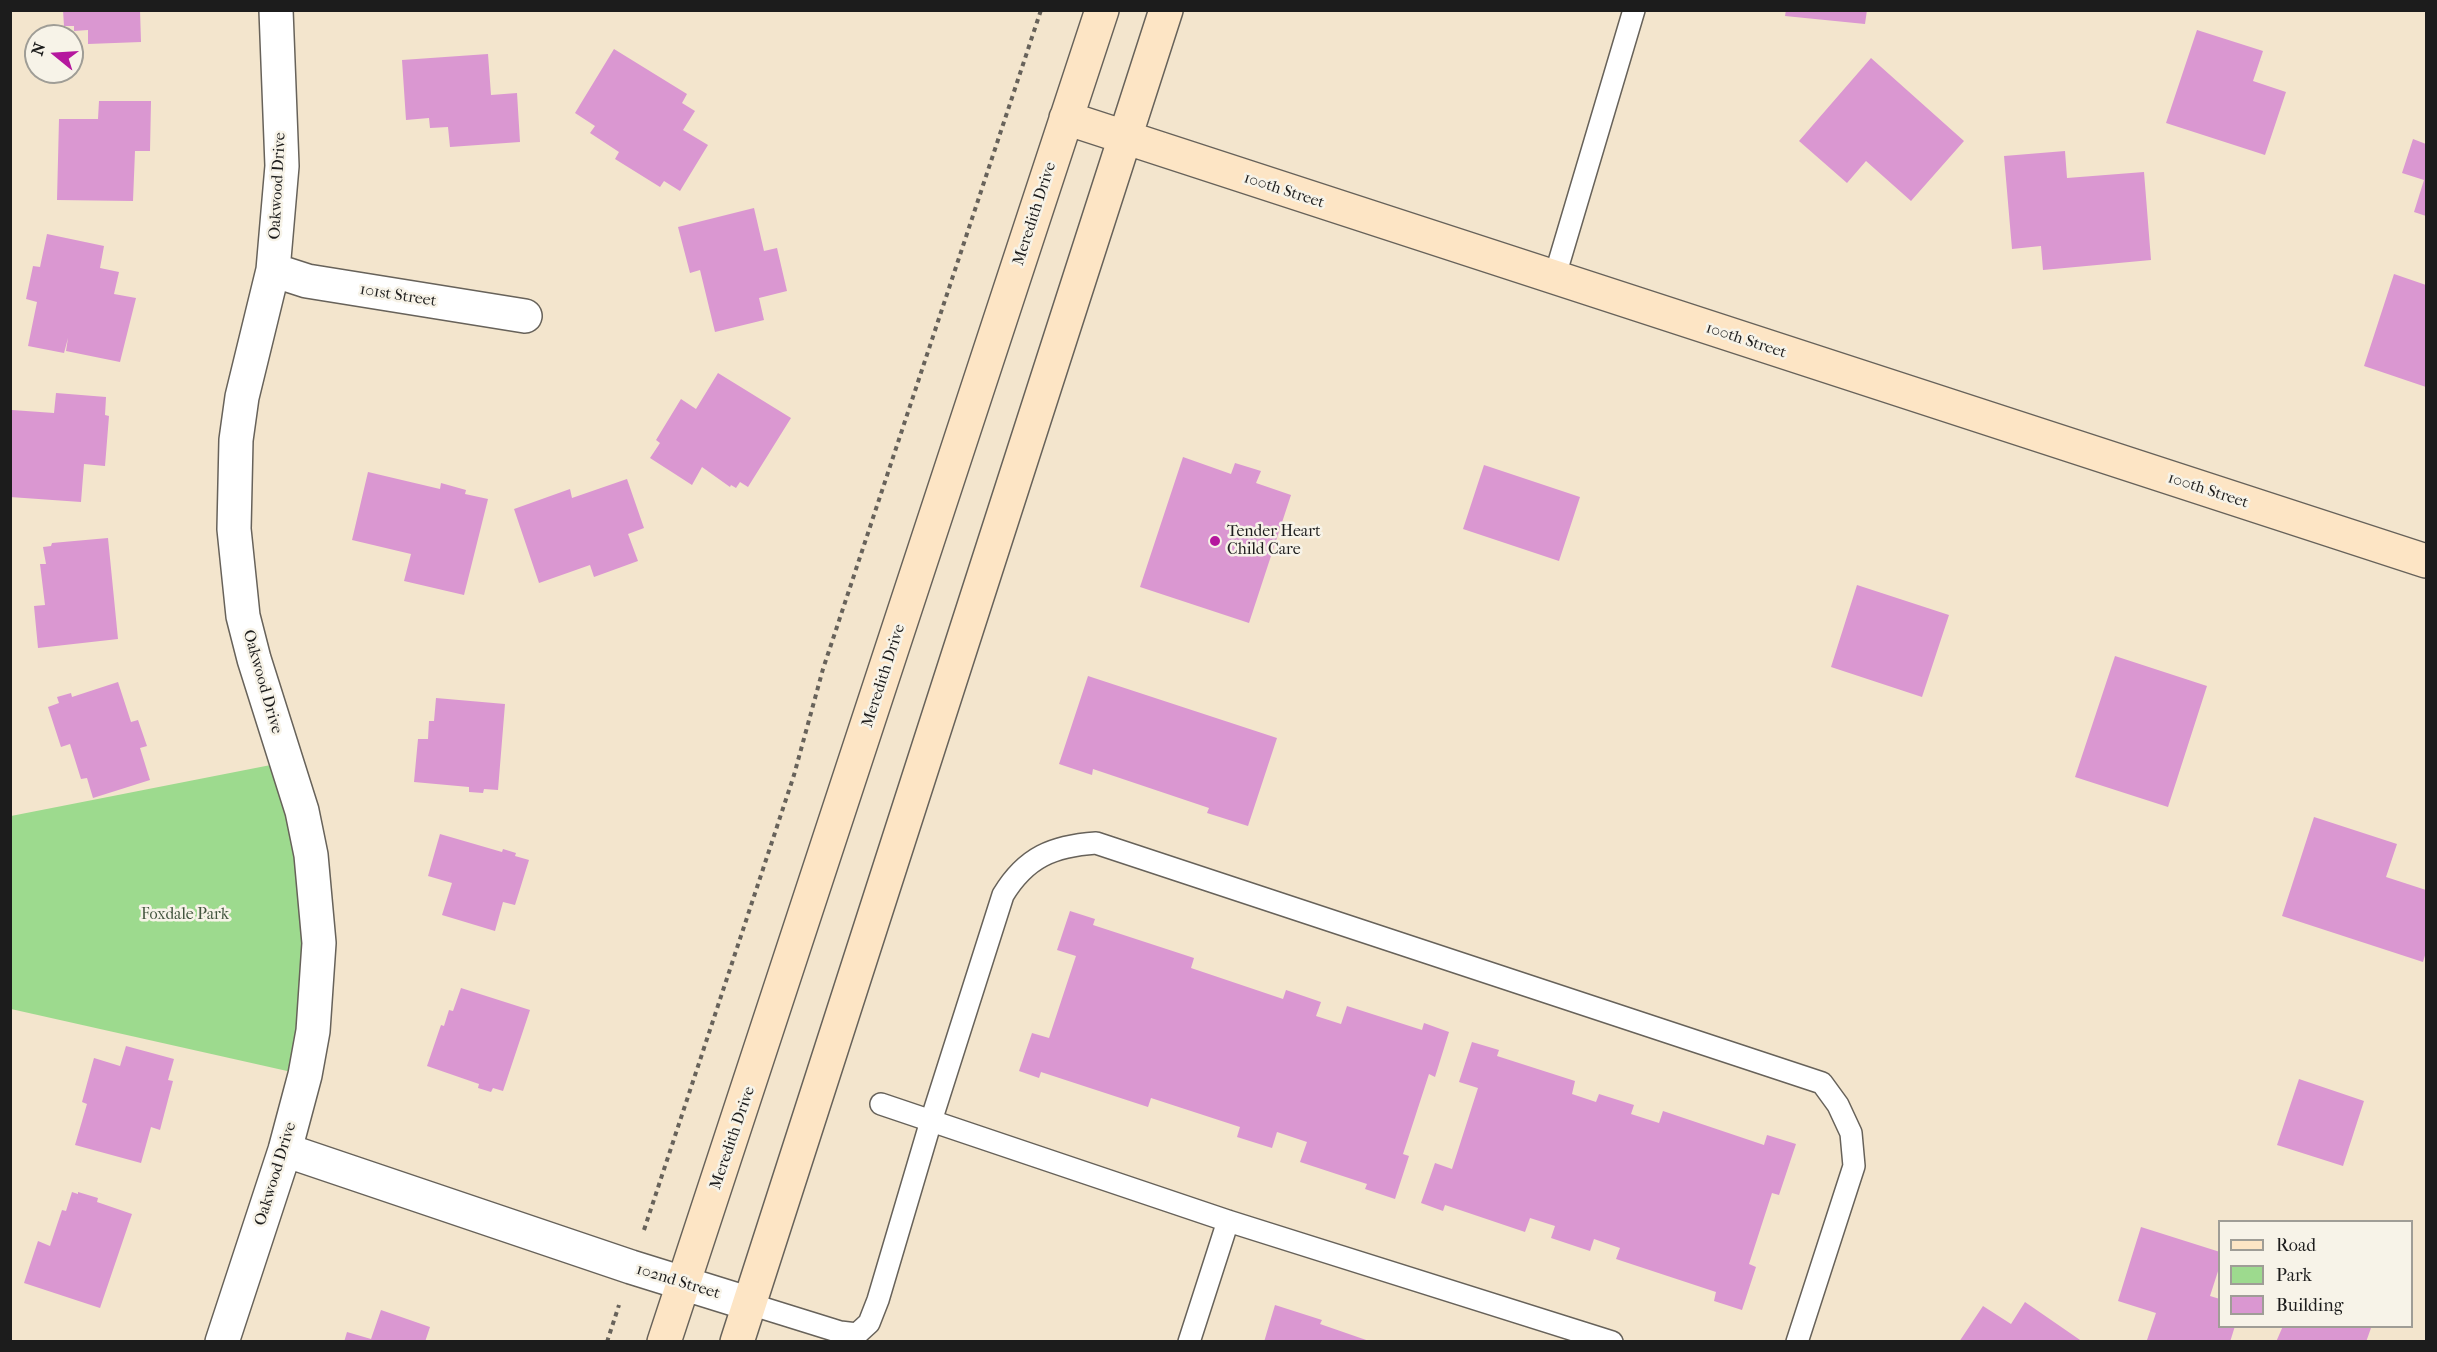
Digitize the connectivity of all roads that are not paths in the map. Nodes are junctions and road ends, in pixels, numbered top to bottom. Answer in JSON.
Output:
{"nodes":[{"id":1,"x":276,"y":10,"type":"edge"},
{"id":2,"x":1102,"y":10,"type":"edge"},
{"id":3,"x":1166,"y":10,"type":"edge"},
{"id":4,"x":1634,"y":10,"type":"edge"},
{"id":5,"x":1066,"y":118,"type":"junction"},
{"id":6,"x":1126,"y":140,"type":"junction"},
{"id":7,"x":273,"y":270,"type":"junction"},
{"id":8,"x":1554,"y":279,"type":"junction"},
{"id":9,"x":525,"y":316,"type":"dead end"},
{"id":10,"x":2427,"y":561,"type":"edge"},
{"id":11,"x":880,"y":1104,"type":"dead end"},
{"id":12,"x":930,"y":1121,"type":"junction"},
{"id":13,"x":285,"y":1150,"type":"junction"},
{"id":14,"x":1228,"y":1221,"type":"junction"},
{"id":15,"x":684,"y":1284,"type":"junction"},
{"id":16,"x":750,"y":1304,"type":"junction"},
{"id":17,"x":222,"y":1341,"type":"edge"},
{"id":18,"x":664,"y":1341,"type":"edge"},
{"id":19,"x":737,"y":1341,"type":"edge"},
{"id":20,"x":1189,"y":1341,"type":"edge"},
{"id":21,"x":1612,"y":1341,"type":"edge"},
{"id":22,"x":1797,"y":1341,"type":"edge"}],
"edges":[{"from":1,"to":7,"type":"street","name":"Oakwood Drive"},
{"from":2,"to":5,"type":"main road","name":"Meredith Drive"},
{"from":3,"to":6,"type":"main road"},
{"from":4,"to":8,"type":"lane"},
{"from":5,"to":6,"type":"main road","name":"100th Street"},
{"from":5,"to":15,"type":"main road","name":"Meredith Drive"},
{"from":6,"to":8,"type":"main road","name":"100th Street"},
{"from":6,"to":16,"type":"main road"},
{"from":7,"to":9,"type":"street","name":"101st Street"},
{"from":7,"to":13,"type":"street","name":"Oakwood Drive"},
{"from":8,"to":10,"type":"main road","name":"100th Street"},
{"from":11,"to":12,"type":"lane"},
{"from":12,"to":14,"type":"lane"},
{"from":12,"to":16,"type":"lane","name":"102nd Street"},
{"from":12,"to":22,"type":"lane","name":"102nd Street"},
{"from":13,"to":15,"type":"street","name":"102nd Street"},
{"from":13,"to":17,"type":"street","name":"Oakwood Drive"},
{"from":14,"to":20,"type":"lane"},
{"from":14,"to":21,"type":"lane"},
{"from":15,"to":16,"type":"street","name":"102nd Street"},
{"from":15,"to":18,"type":"main road","name":"Meredith Drive"},
{"from":16,"to":19,"type":"main road"}]}
